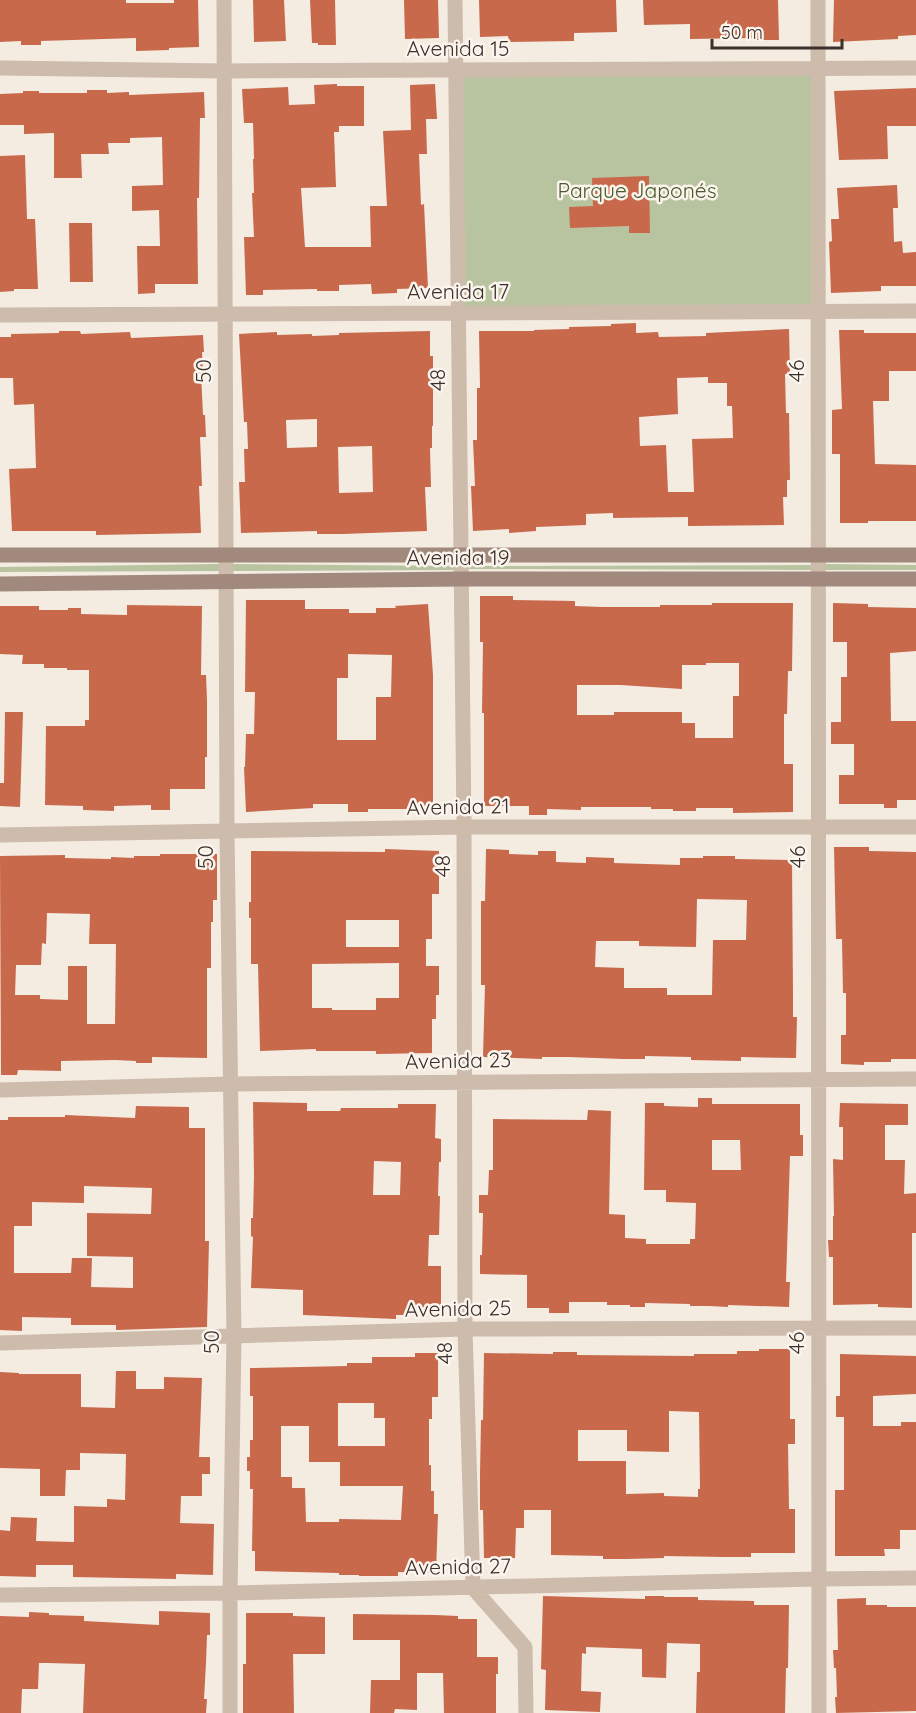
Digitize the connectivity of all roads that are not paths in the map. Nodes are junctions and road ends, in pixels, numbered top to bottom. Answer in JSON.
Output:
{"nodes":[{"id":1,"x":224,"y":0,"type":"edge"},
{"id":2,"x":454,"y":0,"type":"edge"},
{"id":3,"x":818,"y":0,"type":"edge"},
{"id":4,"x":0,"y":68,"type":"edge"},
{"id":5,"x":818,"y":68,"type":"junction"},
{"id":6,"x":916,"y":68,"type":"edge"},
{"id":7,"x":224,"y":70,"type":"junction"},
{"id":8,"x":455,"y":70,"type":"junction"},
{"id":9,"x":916,"y":311,"type":"edge"},
{"id":10,"x":818,"y":312,"type":"junction"},
{"id":11,"x":458,"y":313,"type":"junction"},
{"id":12,"x":225,"y":314,"type":"junction"},
{"id":13,"x":0,"y":315,"type":"edge"},
{"id":14,"x":226,"y":554,"type":"junction"},
{"id":15,"x":818,"y":554,"type":"junction"},
{"id":16,"x":0,"y":555,"type":"edge"},
{"id":17,"x":916,"y":555,"type":"edge"},
{"id":18,"x":461,"y":556,"type":"junction"},
{"id":19,"x":461,"y":579,"type":"junction"},
{"id":20,"x":916,"y":579,"type":"edge"},
{"id":21,"x":819,"y":580,"type":"junction"},
{"id":22,"x":226,"y":581,"type":"junction"},
{"id":23,"x":0,"y":584,"type":"edge"},
{"id":24,"x":464,"y":827,"type":"junction"},
{"id":25,"x":819,"y":827,"type":"junction"},
{"id":26,"x":916,"y":827,"type":"edge"},
{"id":27,"x":227,"y":831,"type":"junction"},
{"id":28,"x":0,"y":835,"type":"edge"},
{"id":29,"x":819,"y":1079,"type":"junction"},
{"id":30,"x":916,"y":1079,"type":"edge"},
{"id":31,"x":464,"y":1082,"type":"junction"},
{"id":32,"x":229,"y":1084,"type":"junction"},
{"id":33,"x":0,"y":1090,"type":"edge"},
{"id":34,"x":818,"y":1327,"type":"junction"},
{"id":35,"x":916,"y":1328,"type":"edge"},
{"id":36,"x":465,"y":1329,"type":"junction"},
{"id":37,"x":234,"y":1336,"type":"junction"},
{"id":38,"x":0,"y":1343,"type":"edge"},
{"id":39,"x":916,"y":1578,"type":"edge"},
{"id":40,"x":819,"y":1579,"type":"junction"},
{"id":41,"x":473,"y":1587,"type":"junction"},
{"id":42,"x":230,"y":1593,"type":"junction"},
{"id":43,"x":0,"y":1595,"type":"edge"},
{"id":44,"x":230,"y":1713,"type":"edge"},
{"id":45,"x":526,"y":1713,"type":"edge"},
{"id":46,"x":819,"y":1713,"type":"edge"}],
"edges":[{"from":1,"to":7,"type":"street","name":"50"},
{"from":2,"to":8,"type":"street","name":"48"},
{"from":3,"to":5,"type":"street","name":"46"},
{"from":4,"to":7,"type":"street","name":"Avenida 15"},
{"from":5,"to":6,"type":"street","name":"Avenida 15"},
{"from":5,"to":8,"type":"street","name":"Avenida 15"},
{"from":5,"to":10,"type":"street","name":"46"},
{"from":7,"to":8,"type":"street","name":"Avenida 15"},
{"from":7,"to":12,"type":"street","name":"50"},
{"from":8,"to":11,"type":"street","name":"48"},
{"from":9,"to":10,"type":"street","name":"Avenida 17"},
{"from":10,"to":11,"type":"street","name":"Avenida 17"},
{"from":10,"to":15,"type":"street","name":"46"},
{"from":11,"to":12,"type":"street","name":"Avenida 17"},
{"from":11,"to":18,"type":"street","name":"48"},
{"from":12,"to":13,"type":"street","name":"Avenida 17"},
{"from":12,"to":14,"type":"street","name":"50"},
{"from":14,"to":16,"type":"main road","name":"Avenida 19"},
{"from":14,"to":18,"type":"main road","name":"Avenida 19"},
{"from":14,"to":22,"type":"street","name":"50"},
{"from":15,"to":17,"type":"main road","name":"Avenida 19"},
{"from":15,"to":18,"type":"main road","name":"Avenida 19"},
{"from":15,"to":21,"type":"street","name":"46"},
{"from":18,"to":19,"type":"street","name":"48"},
{"from":19,"to":21,"type":"main road","name":"Avenida 19"},
{"from":19,"to":22,"type":"main road","name":"Avenida 19"},
{"from":19,"to":24,"type":"street","name":"48"},
{"from":20,"to":21,"type":"main road","name":"Avenida 19"},
{"from":21,"to":25,"type":"street","name":"46"},
{"from":22,"to":23,"type":"main road","name":"Avenida 19"},
{"from":22,"to":27,"type":"street","name":"50"},
{"from":24,"to":25,"type":"street","name":"Avenida 21"},
{"from":24,"to":27,"type":"street","name":"Avenida 21"},
{"from":24,"to":31,"type":"street","name":"48"},
{"from":25,"to":26,"type":"street","name":"Avenida 21"},
{"from":25,"to":29,"type":"street","name":"46"},
{"from":27,"to":28,"type":"street","name":"Avenida 21"},
{"from":27,"to":32,"type":"street","name":"50"},
{"from":29,"to":30,"type":"street","name":"Avenida 23"},
{"from":29,"to":31,"type":"street","name":"Avenida 23"},
{"from":29,"to":34,"type":"street","name":"46"},
{"from":31,"to":32,"type":"street","name":"Avenida 23"},
{"from":31,"to":36,"type":"street","name":"48"},
{"from":32,"to":33,"type":"street","name":"Avenida 23"},
{"from":32,"to":37,"type":"street","name":"50"},
{"from":34,"to":35,"type":"street","name":"Avenida 25"},
{"from":34,"to":36,"type":"street","name":"Avenida 25"},
{"from":34,"to":40,"type":"street","name":"46"},
{"from":36,"to":37,"type":"street","name":"Avenida 25"},
{"from":36,"to":41,"type":"street","name":"48"},
{"from":37,"to":38,"type":"street","name":"Avenida 25"},
{"from":37,"to":42,"type":"street","name":"50"},
{"from":39,"to":40,"type":"street","name":"Avenida 27"},
{"from":40,"to":41,"type":"street","name":"Avenida 27"},
{"from":40,"to":46,"type":"street","name":"46"},
{"from":41,"to":42,"type":"street","name":"Avenida 27"},
{"from":41,"to":45,"type":"street"},
{"from":42,"to":43,"type":"street","name":"Avenida 27"},
{"from":42,"to":44,"type":"street","name":"50"}]}
